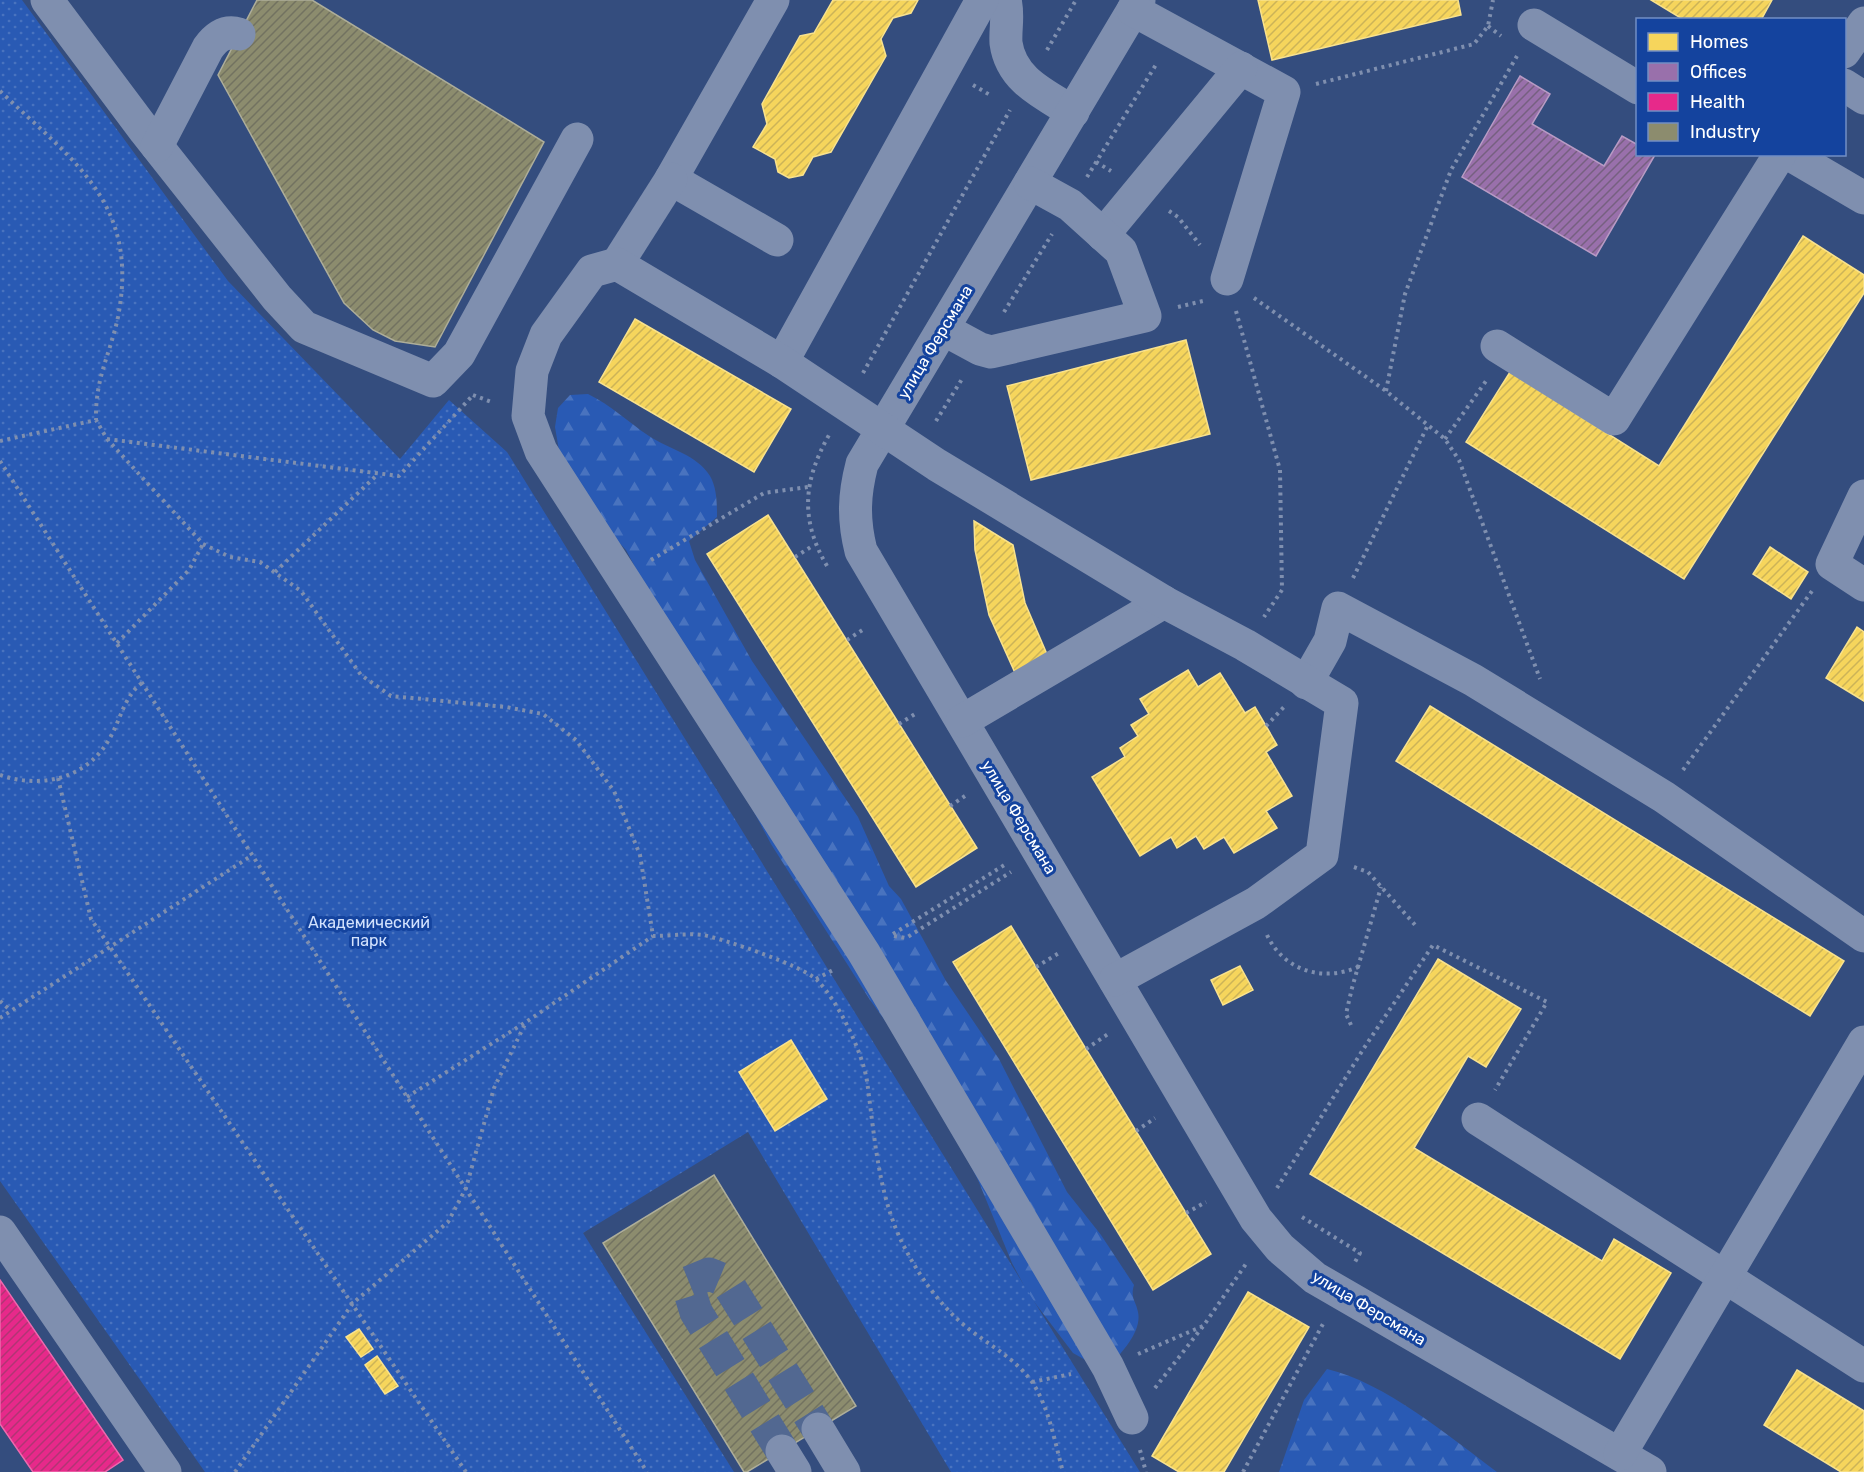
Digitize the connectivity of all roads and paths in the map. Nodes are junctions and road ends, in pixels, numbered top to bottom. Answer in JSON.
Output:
{"nodes":[{"id":1,"x":47,"y":0,"type":"edge"},
{"id":2,"x":773,"y":0,"type":"edge"},
{"id":3,"x":982,"y":0,"type":"edge"},
{"id":4,"x":1005,"y":0,"type":"edge"},
{"id":5,"x":1493,"y":0,"type":"edge"},
{"id":6,"x":1136,"y":5,"type":"edge"},
{"id":7,"x":1864,"y":23,"type":"edge"},
{"id":8,"x":1488,"y":26,"type":"junction"},
{"id":9,"x":1176,"y":33,"type":"junction"},
{"id":10,"x":239,"y":34,"type":"dead end"},
{"id":11,"x":1527,"y":38,"type":"joint"},
{"id":12,"x":1504,"y":39,"type":"dead end"},
{"id":13,"x":1846,"y":50,"type":"edge"},
{"id":14,"x":1241,"y":68,"type":"junction"},
{"id":15,"x":944,"y":69,"type":"junction"},
{"id":16,"x":1846,"y":86,"type":"edge"},
{"id":17,"x":1636,"y":87,"type":"edge"},
{"id":18,"x":0,"y":91,"type":"edge"},
{"id":19,"x":1284,"y":92,"type":"junction"},
{"id":20,"x":992,"y":96,"type":"dead end"},
{"id":21,"x":1864,"y":98,"type":"edge"},
{"id":22,"x":1073,"y":112,"type":"junction"},
{"id":23,"x":577,"y":139,"type":"dead end"},
{"id":24,"x":157,"y":146,"type":"junction"},
{"id":25,"x":1779,"y":156,"type":"edge"},
{"id":26,"x":1792,"y":156,"type":"edge"},
{"id":27,"x":671,"y":179,"type":"junction"},
{"id":28,"x":1030,"y":183,"type":"junction"},
{"id":29,"x":1864,"y":198,"type":"edge"},
{"id":30,"x":1070,"y":206,"type":"junction"},
{"id":31,"x":1103,"y":235,"type":"junction"},
{"id":32,"x":777,"y":240,"type":"dead end"},
{"id":33,"x":617,"y":264,"type":"junction"},
{"id":34,"x":1229,"y":286,"type":"junction"},
{"id":35,"x":1145,"y":315,"type":"junction"},
{"id":36,"x":943,"y":329,"type":"junction"},
{"id":37,"x":1502,"y":348,"type":"joint"},
{"id":38,"x":980,"y":349,"type":"junction"},
{"id":39,"x":782,"y":362,"type":"junction"},
{"id":40,"x":434,"y":381,"type":"junction"},
{"id":41,"x":1386,"y":391,"type":"junction"},
{"id":42,"x":472,"y":395,"type":"junction"},
{"id":43,"x":528,"y":416,"type":"junction"},
{"id":44,"x":96,"y":420,"type":"junction"},
{"id":45,"x":1428,"y":426,"type":"junction"},
{"id":46,"x":882,"y":430,"type":"junction"},
{"id":47,"x":107,"y":439,"type":"junction"},
{"id":48,"x":1445,"y":439,"type":"junction"},
{"id":49,"x":0,"y":441,"type":"edge"},
{"id":50,"x":916,"y":453,"type":"junction"},
{"id":51,"x":0,"y":461,"type":"edge"},
{"id":52,"x":378,"y":473,"type":"junction"},
{"id":53,"x":808,"y":487,"type":"dead end"},
{"id":54,"x":1864,"y":496,"type":"edge"},
{"id":55,"x":203,"y":544,"type":"junction"},
{"id":56,"x":814,"y":544,"type":"dead end"},
{"id":57,"x":795,"y":557,"type":"dead end"},
{"id":58,"x":1832,"y":564,"type":"junction"},
{"id":59,"x":275,"y":572,"type":"junction"},
{"id":60,"x":623,"y":578,"type":"junction"},
{"id":61,"x":1864,"y":585,"type":"edge"},
{"id":62,"x":1164,"y":602,"type":"junction"},
{"id":63,"x":1338,"y":608,"type":"junction"},
{"id":64,"x":864,"y":629,"type":"dead end"},
{"id":65,"x":847,"y":640,"type":"dead end"},
{"id":66,"x":117,"y":643,"type":"junction"},
{"id":67,"x":1245,"y":645,"type":"junction"},
{"id":68,"x":142,"y":683,"type":"junction"},
{"id":69,"x":1306,"y":683,"type":"junction"},
{"id":70,"x":915,"y":714,"type":"dead end"},
{"id":71,"x":962,"y":721,"type":"junction"},
{"id":72,"x":899,"y":724,"type":"dead end"},
{"id":73,"x":1560,"y":734,"type":"junction"},
{"id":74,"x":0,"y":775,"type":"edge"},
{"id":75,"x":58,"y":778,"type":"junction"},
{"id":76,"x":965,"y":796,"type":"dead end"},
{"id":77,"x":1664,"y":798,"type":"junction"},
{"id":78,"x":950,"y":806,"type":"dead end"},
{"id":79,"x":1322,"y":855,"type":"junction"},
{"id":80,"x":251,"y":856,"type":"junction"},
{"id":81,"x":1007,"y":864,"type":"dead end"},
{"id":82,"x":1012,"y":872,"type":"dead end"},
{"id":83,"x":1381,"y":887,"type":"junction"},
{"id":84,"x":964,"y":891,"type":"dead end"},
{"id":85,"x":1256,"y":903,"type":"junction"},
{"id":86,"x":1416,"y":926,"type":"dead end"},
{"id":87,"x":653,"y":936,"type":"junction"},
{"id":88,"x":891,"y":936,"type":"dead end"},
{"id":89,"x":1864,"y":936,"type":"edge"},
{"id":90,"x":110,"y":947,"type":"junction"},
{"id":91,"x":1061,"y":951,"type":"dead end"},
{"id":92,"x":1359,"y":966,"type":"junction"},
{"id":93,"x":1036,"y":967,"type":"dead end"},
{"id":94,"x":1114,"y":980,"type":"junction"},
{"id":95,"x":0,"y":1001,"type":"edge"},
{"id":96,"x":11,"y":1011,"type":"junction"},
{"id":97,"x":0,"y":1018,"type":"edge"},
{"id":98,"x":526,"y":1022,"type":"junction"},
{"id":99,"x":1351,"y":1025,"type":"dead end"},
{"id":100,"x":1110,"y":1032,"type":"dead end"},
{"id":101,"x":1864,"y":1042,"type":"edge"},
{"id":102,"x":1086,"y":1049,"type":"dead end"},
{"id":103,"x":407,"y":1096,"type":"junction"},
{"id":104,"x":1161,"y":1114,"type":"dead end"},
{"id":105,"x":1478,"y":1119,"type":"joint"},
{"id":106,"x":1136,"y":1131,"type":"dead end"},
{"id":107,"x":466,"y":1188,"type":"junction"},
{"id":108,"x":1274,"y":1194,"type":"dead end"},
{"id":109,"x":1213,"y":1198,"type":"dead end"},
{"id":110,"x":1186,"y":1214,"type":"dead end"},
{"id":111,"x":1301,"y":1216,"type":"dead end"},
{"id":112,"x":0,"y":1232,"type":"edge"},
{"id":113,"x":1250,"y":1257,"type":"dead end"},
{"id":114,"x":1725,"y":1277,"type":"junction"},
{"id":115,"x":1339,"y":1292,"type":"junction"},
{"id":116,"x":353,"y":1303,"type":"junction"},
{"id":117,"x":1204,"y":1325,"type":"junction"},
{"id":118,"x":1864,"y":1366,"type":"edge"},
{"id":119,"x":1108,"y":1367,"type":"junction"},
{"id":120,"x":1132,"y":1418,"type":"joint"},
{"id":121,"x":818,"y":1429,"type":"tunnel mouth"},
{"id":122,"x":1620,"y":1454,"type":"junction"},
{"id":123,"x":165,"y":1472,"type":"edge"},
{"id":124,"x":235,"y":1472,"type":"edge"},
{"id":125,"x":466,"y":1472,"type":"edge"},
{"id":126,"x":647,"y":1472,"type":"edge"},
{"id":127,"x":844,"y":1472,"type":"edge"},
{"id":128,"x":1063,"y":1472,"type":"edge"},
{"id":129,"x":1243,"y":1472,"type":"edge"},
{"id":130,"x":1650,"y":1472,"type":"edge"}],
"edges":[{"from":1,"to":24,"type":"street"},
{"from":2,"to":27,"type":"street"},
{"from":3,"to":15,"type":"street"},
{"from":4,"to":22,"type":"street"},
{"from":5,"to":8,"type":"path"},
{"from":6,"to":9,"type":"street"},
{"from":6,"to":22,"type":"street","name":"улица Ферсмана"},
{"from":7,"to":13,"type":"street"},
{"from":8,"to":12,"type":"path"},
{"from":8,"to":19,"type":"path"},
{"from":9,"to":14,"type":"street"},
{"from":9,"to":30,"type":"path"},
{"from":10,"to":24,"type":"street"},
{"from":11,"to":17,"type":"street"},
{"from":11,"to":41,"type":"path"},
{"from":14,"to":19,"type":"street"},
{"from":14,"to":31,"type":"street"},
{"from":15,"to":20,"type":"path"},
{"from":15,"to":39,"type":"street"},
{"from":16,"to":21,"type":"street"},
{"from":18,"to":44,"type":"path"},
{"from":19,"to":34,"type":"street"},
{"from":22,"to":28,"type":"street","name":"улица Ферсмана"},
{"from":23,"to":40,"type":"street"},
{"from":24,"to":40,"type":"street"},
{"from":25,"to":37,"type":"street"},
{"from":26,"to":29,"type":"street"},
{"from":27,"to":32,"type":"street"},
{"from":27,"to":33,"type":"street"},
{"from":28,"to":30,"type":"street"},
{"from":28,"to":36,"type":"street","name":"улица Ферсмана"},
{"from":30,"to":31,"type":"street"},
{"from":30,"to":38,"type":"path"},
{"from":31,"to":35,"type":"street"},
{"from":33,"to":39,"type":"street"},
{"from":33,"to":43,"type":"street"},
{"from":34,"to":35,"type":"path"},
{"from":34,"to":41,"type":"path"},
{"from":34,"to":67,"type":"path"},
{"from":35,"to":38,"type":"street"},
{"from":36,"to":38,"type":"street"},
{"from":36,"to":46,"type":"street","name":"улица Ферсмана"},
{"from":37,"to":48,"type":"path"},
{"from":38,"to":50,"type":"path"},
{"from":39,"to":46,"type":"street"},
{"from":40,"to":42,"type":"path"},
{"from":41,"to":45,"type":"path"},
{"from":42,"to":43,"type":"path"},
{"from":42,"to":52,"type":"path"},
{"from":43,"to":60,"type":"street"},
{"from":44,"to":47,"type":"path"},
{"from":44,"to":49,"type":"path"},
{"from":45,"to":48,"type":"path"},
{"from":45,"to":63,"type":"path"},
{"from":46,"to":50,"type":"street"},
{"from":46,"to":71,"type":"street","name":"улица Ферсмана"},
{"from":47,"to":52,"type":"path"},
{"from":47,"to":55,"type":"path"},
{"from":48,"to":73,"type":"path"},
{"from":50,"to":62,"type":"street"},
{"from":51,"to":66,"type":"path"},
{"from":52,"to":59,"type":"path"},
{"from":53,"to":60,"type":"path"},
{"from":54,"to":58,"type":"street"},
{"from":55,"to":59,"type":"path"},
{"from":55,"to":66,"type":"path"},
{"from":56,"to":57,"type":"path"},
{"from":58,"to":61,"type":"street"},
{"from":58,"to":77,"type":"path"},
{"from":59,"to":87,"type":"path"},
{"from":60,"to":119,"type":"street"},
{"from":62,"to":67,"type":"street"},
{"from":62,"to":71,"type":"street"},
{"from":63,"to":69,"type":"street"},
{"from":63,"to":73,"type":"street"},
{"from":64,"to":65,"type":"path"},
{"from":66,"to":68,"type":"path"},
{"from":67,"to":69,"type":"street"},
{"from":68,"to":75,"type":"path"},
{"from":68,"to":80,"type":"path"},
{"from":69,"to":79,"type":"street"},
{"from":70,"to":72,"type":"path"},
{"from":71,"to":94,"type":"street","name":"улица Ферсмана"},
{"from":73,"to":77,"type":"street"},
{"from":74,"to":75,"type":"path"},
{"from":75,"to":90,"type":"path"},
{"from":76,"to":78,"type":"path"},
{"from":77,"to":89,"type":"street"},
{"from":79,"to":83,"type":"path"},
{"from":79,"to":85,"type":"street"},
{"from":80,"to":90,"type":"path"},
{"from":80,"to":103,"type":"path"},
{"from":81,"to":84,"type":"path"},
{"from":82,"to":88,"type":"path"},
{"from":83,"to":86,"type":"path"},
{"from":83,"to":92,"type":"path"},
{"from":85,"to":92,"type":"path"},
{"from":85,"to":94,"type":"street"},
{"from":87,"to":98,"type":"path"},
{"from":87,"to":128,"type":"path"},
{"from":90,"to":96,"type":"path"},
{"from":90,"to":116,"type":"path"},
{"from":91,"to":93,"type":"path"},
{"from":92,"to":99,"type":"path"},
{"from":94,"to":115,"type":"street","name":"улица Ферсмана"},
{"from":95,"to":96,"type":"path"},
{"from":96,"to":97,"type":"path"},
{"from":98,"to":103,"type":"path"},
{"from":98,"to":107,"type":"path"},
{"from":100,"to":102,"type":"path"},
{"from":101,"to":114,"type":"street"},
{"from":103,"to":107,"type":"path"},
{"from":104,"to":106,"type":"path"},
{"from":105,"to":108,"type":"path"},
{"from":105,"to":114,"type":"street"},
{"from":107,"to":116,"type":"path"},
{"from":107,"to":126,"type":"path"},
{"from":109,"to":110,"type":"path"},
{"from":111,"to":115,"type":"path"},
{"from":112,"to":123,"type":"street"},
{"from":113,"to":117,"type":"path"},
{"from":114,"to":118,"type":"street"},
{"from":114,"to":122,"type":"street"},
{"from":115,"to":122,"type":"street","name":"улица Ферсмана"},
{"from":115,"to":129,"type":"path"},
{"from":116,"to":124,"type":"path"},
{"from":116,"to":125,"type":"path"},
{"from":117,"to":119,"type":"path"},
{"from":117,"to":120,"type":"path"},
{"from":119,"to":120,"type":"street"},
{"from":121,"to":127,"type":"street"},
{"from":122,"to":130,"type":"street","name":"улица Ферсмана"}]}
